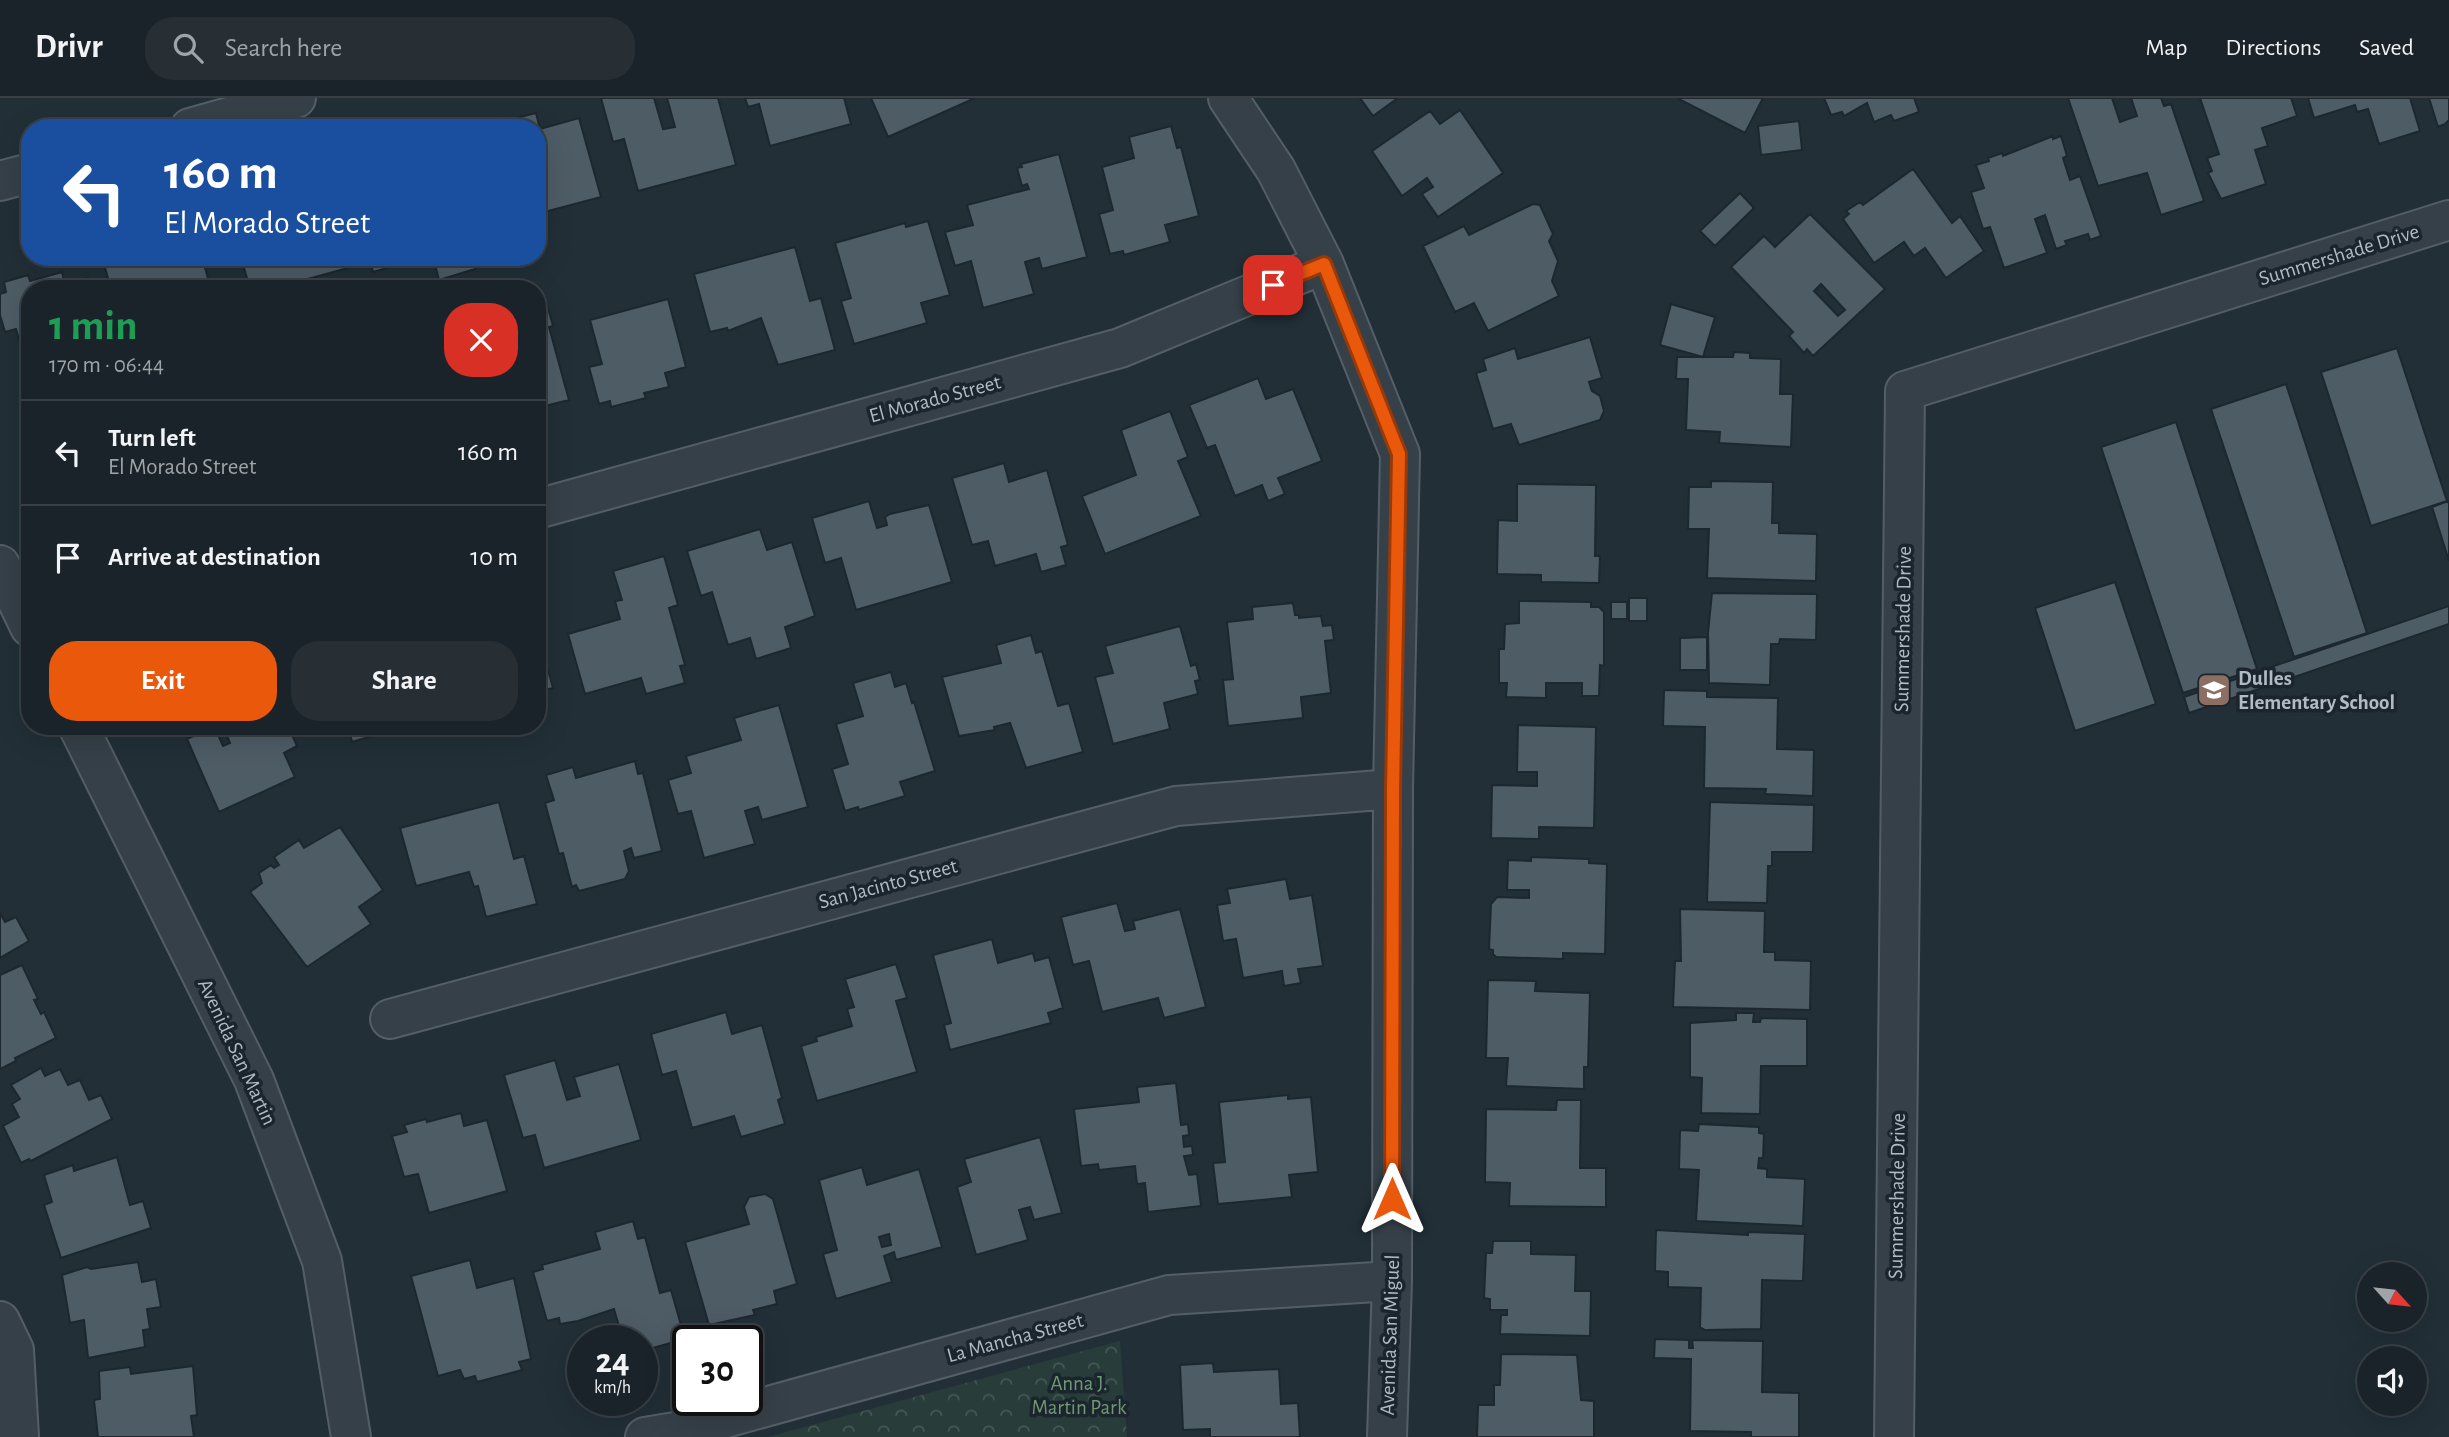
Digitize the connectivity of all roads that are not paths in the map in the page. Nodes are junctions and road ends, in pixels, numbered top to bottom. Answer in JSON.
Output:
{"nodes":[{"id":1,"x":296,"y":98,"type":"edge"},
{"id":2,"x":1228,"y":98,"type":"edge"},
{"id":3,"x":222,"y":119,"type":"edge"},
{"id":4,"x":21,"y":175,"type":"edge"},
{"id":5,"x":0,"y":181,"type":"edge"},
{"id":6,"x":2449,"y":220,"type":"edge"},
{"id":7,"x":1324,"y":264,"type":"junction"},
{"id":8,"x":546,"y":507,"type":"edge"},
{"id":9,"x":0,"y":565,"type":"edge"},
{"id":10,"x":21,"y":608,"type":"edge"},
{"id":11,"x":82,"y":735,"type":"edge"},
{"id":12,"x":1393,"y":789,"type":"junction"},
{"id":13,"x":390,"y":1019,"type":"dead end"},
{"id":14,"x":1392,"y":1281,"type":"junction"},
{"id":15,"x":0,"y":1321,"type":"edge"},
{"id":16,"x":19,"y":1437,"type":"edge"},
{"id":17,"x":351,"y":1437,"type":"edge"},
{"id":18,"x":645,"y":1437,"type":"edge"},
{"id":19,"x":1387,"y":1437,"type":"edge"},
{"id":20,"x":1894,"y":1437,"type":"edge"}],
"edges":[{"from":1,"to":3,"type":"street"},
{"from":2,"to":7,"type":"street","name":"Avenida San Miguel"},
{"from":4,"to":5,"type":"street"},
{"from":6,"to":20,"type":"street","name":"Summershade Drive"},
{"from":7,"to":8,"type":"street","name":"El Morado Street"},
{"from":7,"to":12,"type":"street","name":"Avenida San Miguel"},
{"from":9,"to":10,"type":"street"},
{"from":11,"to":17,"type":"street","name":"Avenida San Martin"},
{"from":12,"to":13,"type":"street","name":"San Jacinto Street"},
{"from":12,"to":14,"type":"street","name":"Avenida San Miguel"},
{"from":14,"to":18,"type":"street","name":"La Mancha Street"},
{"from":14,"to":19,"type":"street","name":"Avenida San Miguel"},
{"from":15,"to":16,"type":"street"}]}
